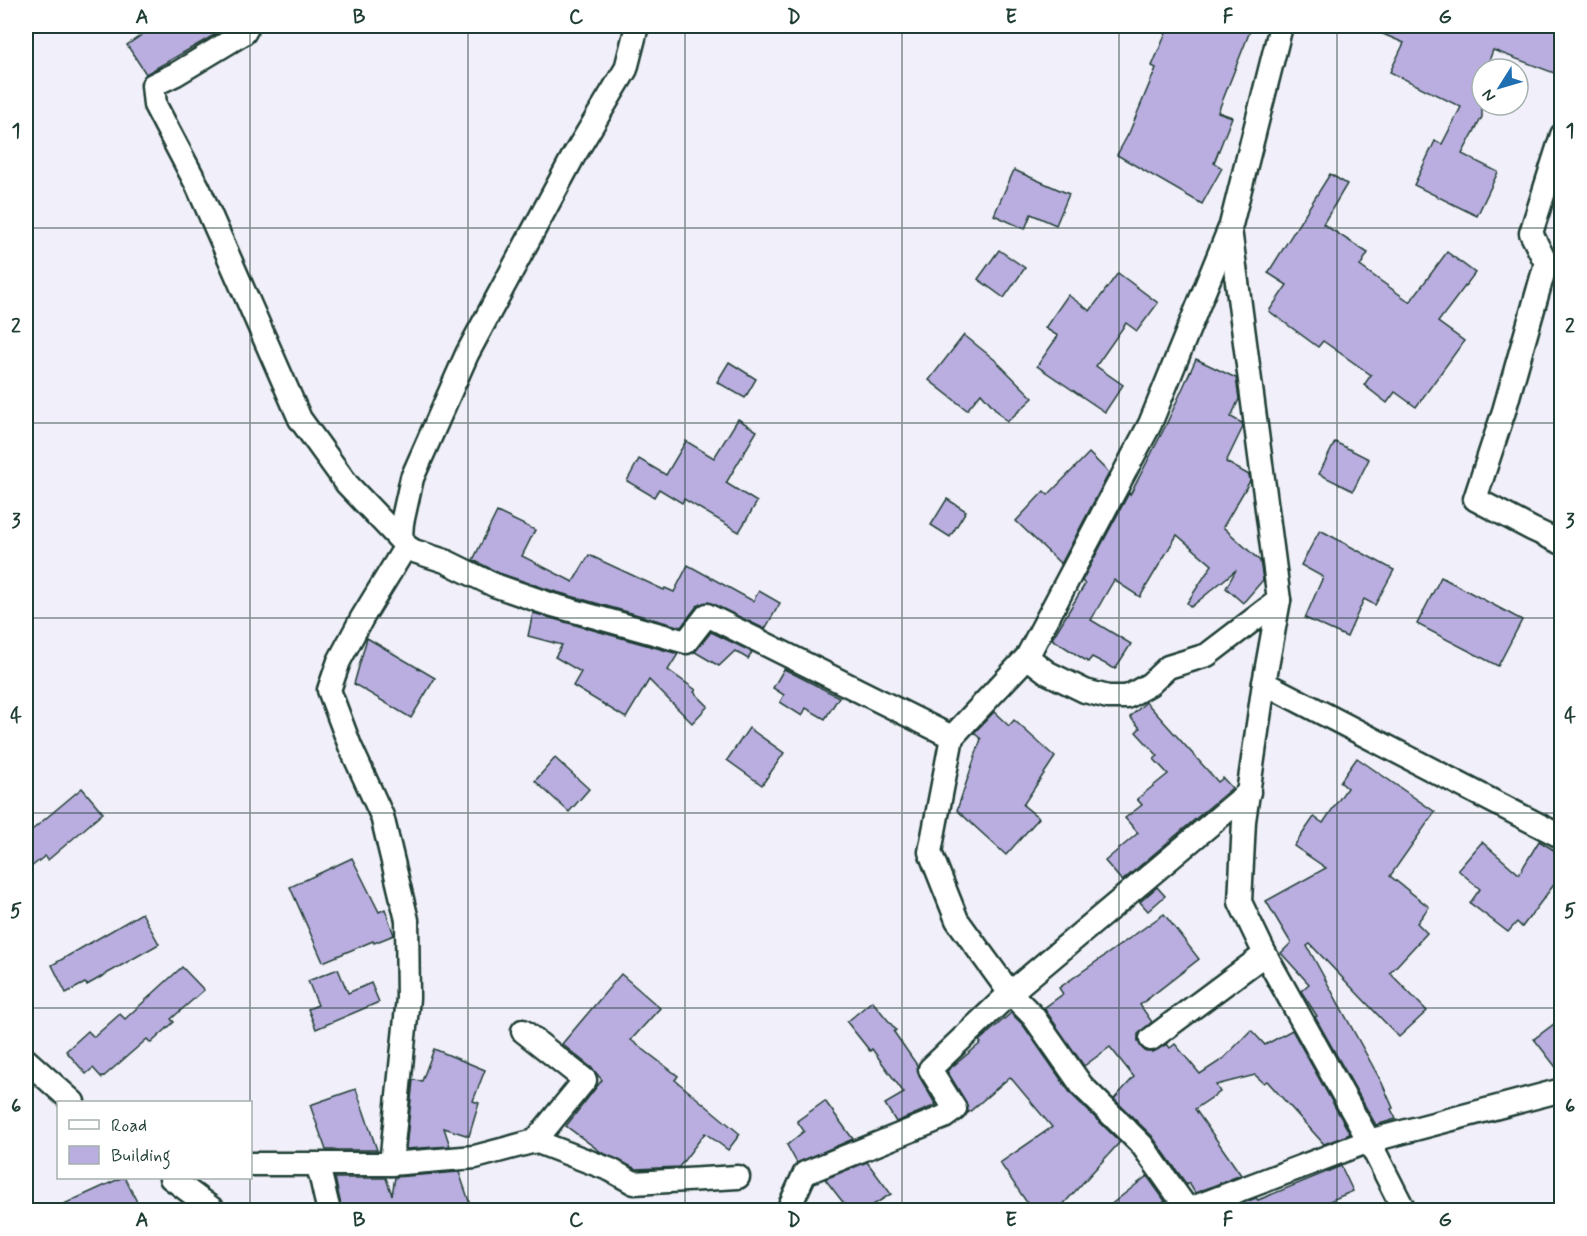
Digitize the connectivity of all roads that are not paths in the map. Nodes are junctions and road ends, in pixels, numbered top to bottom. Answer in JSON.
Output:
{"nodes":[{"id":1,"x":248,"y":26,"type":"edge"},
{"id":2,"x":637,"y":26,"type":"edge"},
{"id":3,"x":1281,"y":26,"type":"edge"},
{"id":4,"x":1562,"y":135,"type":"edge"},
{"id":5,"x":1230,"y":229,"type":"junction"},
{"id":6,"x":1552,"y":274,"type":"edge"},
{"id":7,"x":405,"y":543,"type":"junction"},
{"id":8,"x":1562,"y":543,"type":"edge"},
{"id":9,"x":1279,"y":600,"type":"junction"},
{"id":10,"x":1027,"y":657,"type":"junction"},
{"id":11,"x":1264,"y":683,"type":"junction"},
{"id":12,"x":952,"y":737,"type":"junction"},
{"id":13,"x":1249,"y":792,"type":"junction"},
{"id":14,"x":1562,"y":837,"type":"edge"},
{"id":15,"x":1265,"y":954,"type":"junction"},
{"id":16,"x":1010,"y":993,"type":"junction"},
{"id":17,"x":523,"y":1032,"type":"dead end"},
{"id":18,"x":1151,"y":1039,"type":"dead end"},
{"id":19,"x":26,"y":1060,"type":"edge"},
{"id":20,"x":1562,"y":1090,"type":"edge"},
{"id":21,"x":72,"y":1101,"type":"edge"},
{"id":22,"x":535,"y":1141,"type":"junction"},
{"id":23,"x":1369,"y":1141,"type":"junction"},
{"id":24,"x":252,"y":1164,"type":"edge"},
{"id":25,"x":391,"y":1164,"type":"junction"},
{"id":26,"x":317,"y":1165,"type":"junction"},
{"id":27,"x":738,"y":1177,"type":"dead end"},
{"id":28,"x":172,"y":1179,"type":"edge"},
{"id":29,"x":214,"y":1210,"type":"edge"},
{"id":30,"x":329,"y":1210,"type":"edge"},
{"id":31,"x":788,"y":1210,"type":"edge"},
{"id":32,"x":1187,"y":1210,"type":"edge"},
{"id":33,"x":1404,"y":1210,"type":"edge"}],
"edges":[{"from":1,"to":7,"type":"street"},
{"from":2,"to":7,"type":"street"},
{"from":3,"to":5,"type":"street"},
{"from":4,"to":6,"type":"street"},
{"from":5,"to":9,"type":"street"},
{"from":5,"to":10,"type":"street"},
{"from":6,"to":8,"type":"street"},
{"from":7,"to":12,"type":"street"},
{"from":7,"to":25,"type":"street"},
{"from":9,"to":10,"type":"street"},
{"from":9,"to":11,"type":"street"},
{"from":10,"to":12,"type":"street"},
{"from":11,"to":13,"type":"street"},
{"from":11,"to":14,"type":"street"},
{"from":12,"to":16,"type":"street"},
{"from":13,"to":15,"type":"street"},
{"from":13,"to":16,"type":"street"},
{"from":15,"to":18,"type":"street"},
{"from":15,"to":23,"type":"street"},
{"from":16,"to":31,"type":"street"},
{"from":16,"to":32,"type":"street"},
{"from":17,"to":22,"type":"street"},
{"from":19,"to":21,"type":"street"},
{"from":20,"to":23,"type":"street"},
{"from":22,"to":25,"type":"street"},
{"from":22,"to":27,"type":"street"},
{"from":23,"to":32,"type":"street"},
{"from":23,"to":33,"type":"street"},
{"from":24,"to":26,"type":"street"},
{"from":25,"to":26,"type":"street"},
{"from":26,"to":30,"type":"street"},
{"from":28,"to":29,"type":"street"}]}
